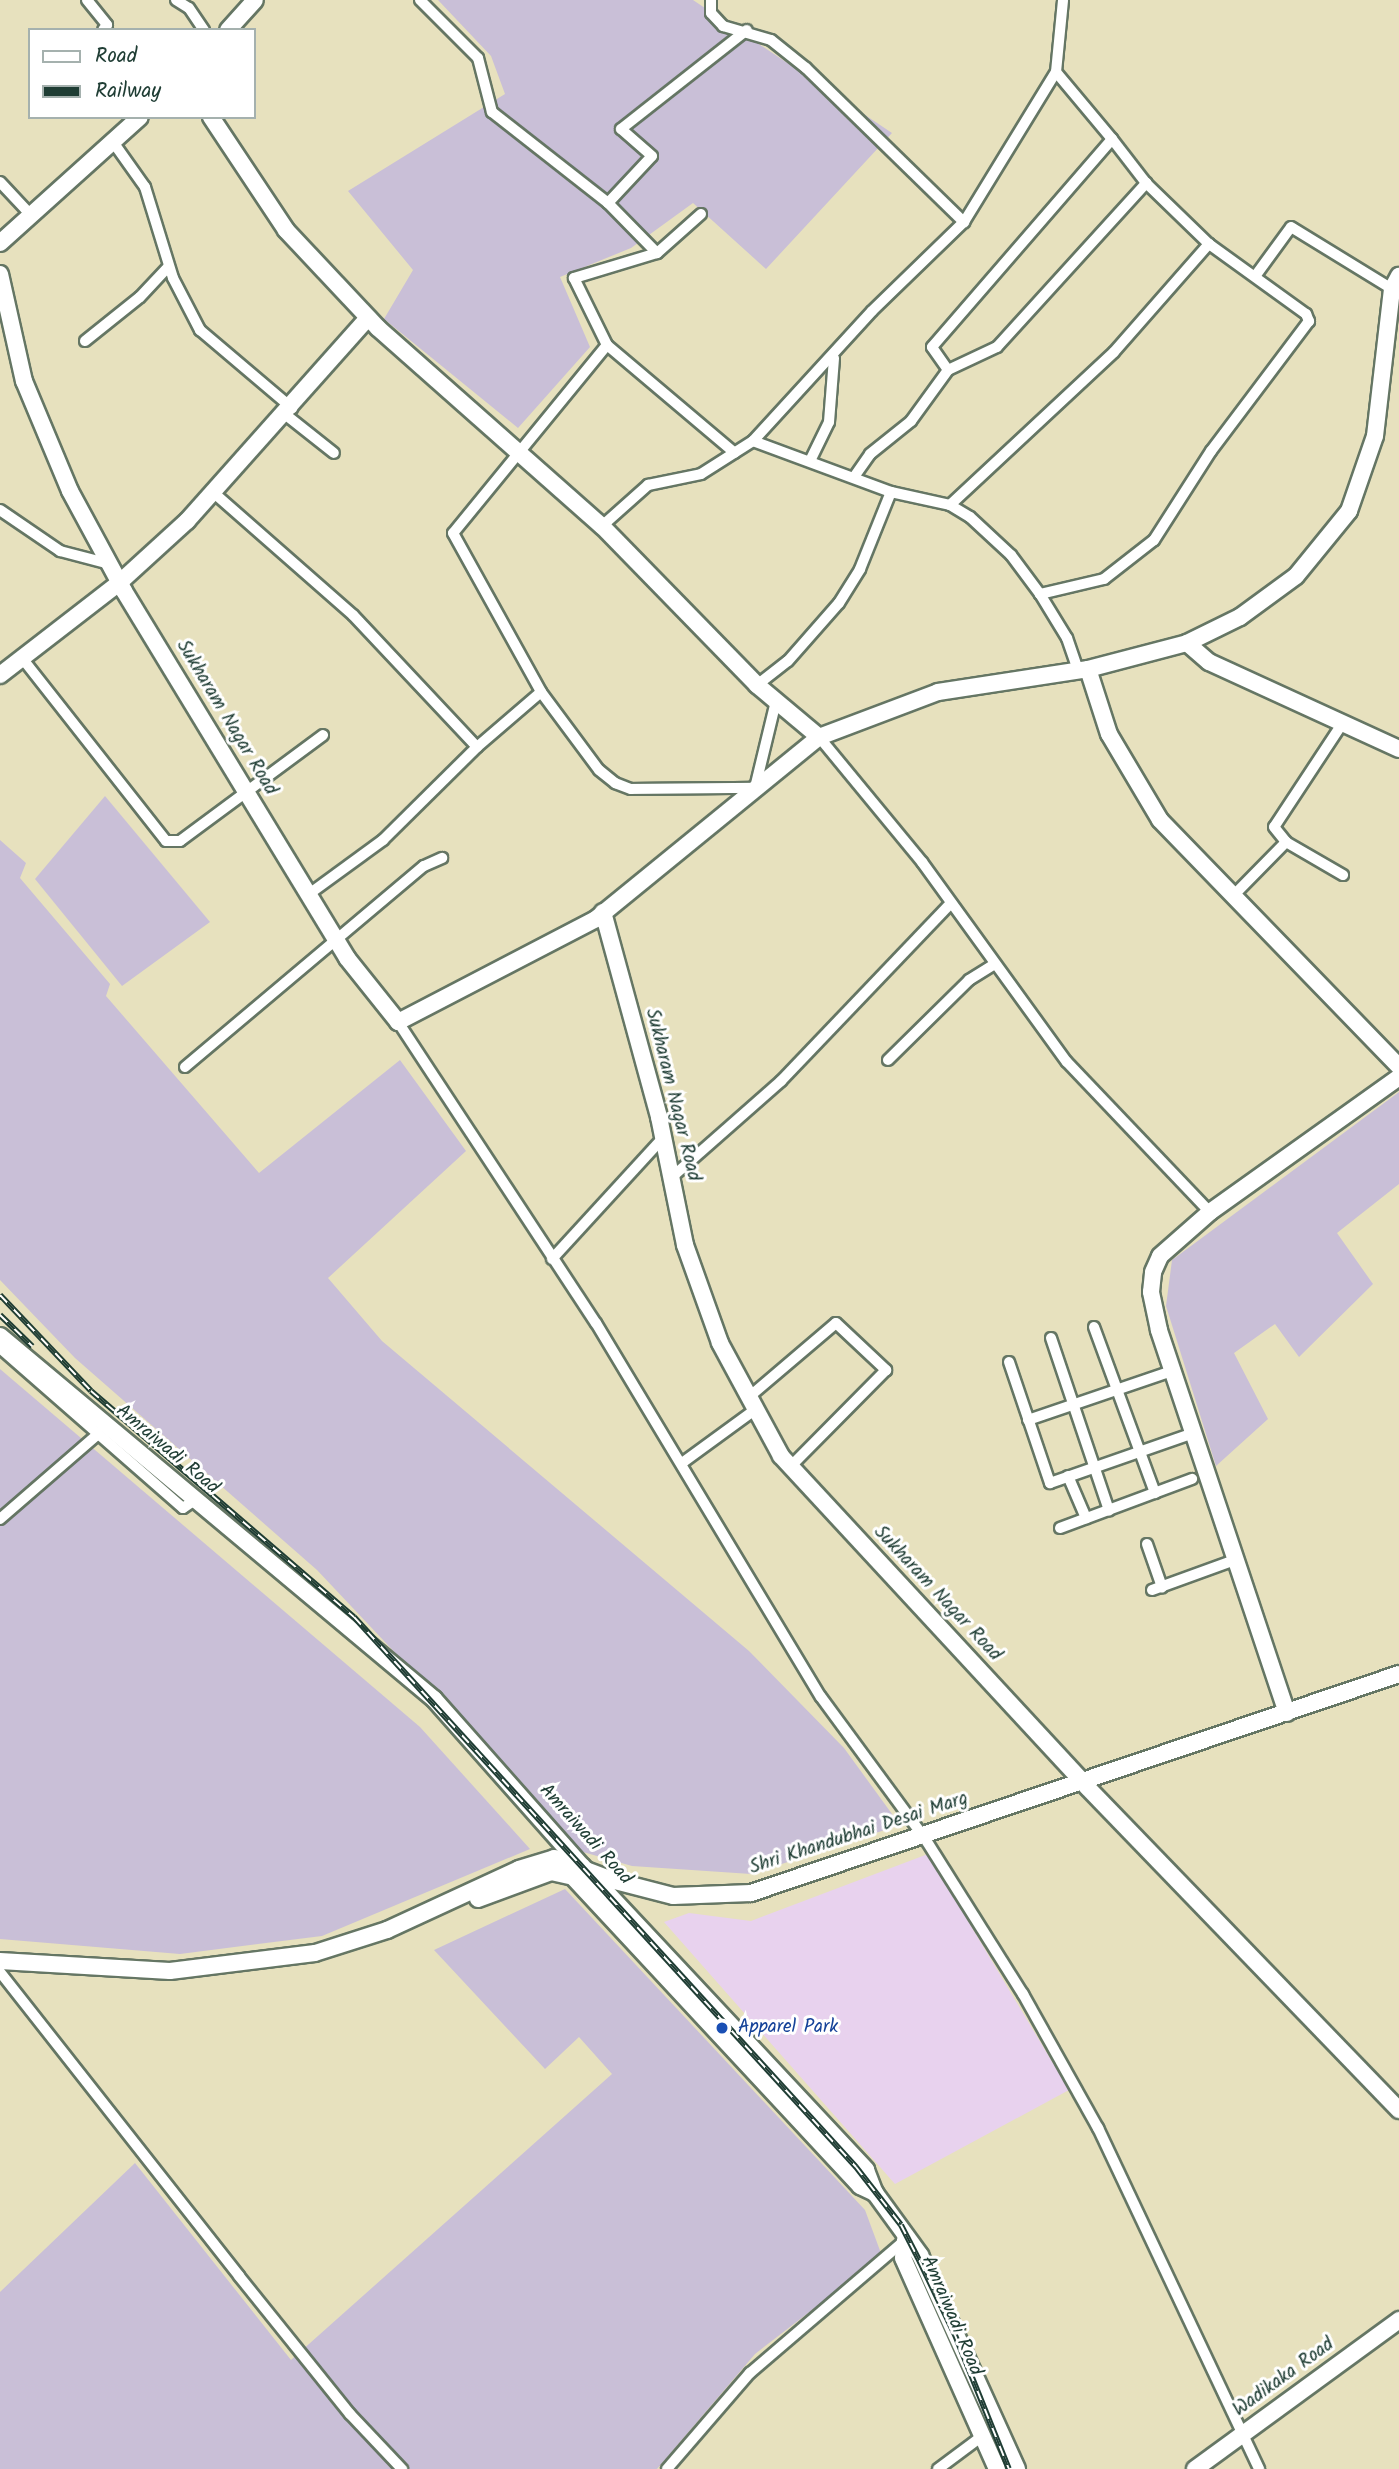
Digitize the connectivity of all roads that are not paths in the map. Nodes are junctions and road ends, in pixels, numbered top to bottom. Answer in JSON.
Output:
{"nodes":[{"id":1,"x":87,"y":0,"type":"edge"},
{"id":2,"x":177,"y":0,"type":"edge"},
{"id":3,"x":255,"y":0,"type":"edge"},
{"id":4,"x":420,"y":0,"type":"edge"},
{"id":5,"x":711,"y":0,"type":"edge"},
{"id":6,"x":1063,"y":0,"type":"edge"},
{"id":7,"x":108,"y":28,"type":"edge"},
{"id":8,"x":203,"y":28,"type":"edge"},
{"id":9,"x":230,"y":28,"type":"edge"},
{"id":10,"x":747,"y":30,"type":"junction"},
{"id":11,"x":1056,"y":72,"type":"junction"},
{"id":12,"x":138,"y":119,"type":"edge"},
{"id":13,"x":212,"y":119,"type":"edge"},
{"id":14,"x":1112,"y":139,"type":"junction"},
{"id":15,"x":113,"y":142,"type":"junction"},
{"id":16,"x":0,"y":182,"type":"edge"},
{"id":17,"x":1146,"y":183,"type":"junction"},
{"id":18,"x":608,"y":202,"type":"junction"},
{"id":19,"x":701,"y":214,"type":"dead end"},
{"id":20,"x":31,"y":215,"type":"junction"},
{"id":21,"x":964,"y":222,"type":"junction"},
{"id":22,"x":0,"y":243,"type":"edge"},
{"id":23,"x":1209,"y":244,"type":"junction"},
{"id":24,"x":657,"y":253,"type":"junction"},
{"id":25,"x":169,"y":266,"type":"junction"},
{"id":26,"x":0,"y":274,"type":"edge"},
{"id":27,"x":1256,"y":275,"type":"junction"},
{"id":28,"x":1396,"y":282,"type":"edge"},
{"id":29,"x":368,"y":318,"type":"junction"},
{"id":30,"x":85,"y":341,"type":"dead end"},
{"id":31,"x":607,"y":345,"type":"junction"},
{"id":32,"x":834,"y":358,"type":"junction"},
{"id":33,"x":948,"y":370,"type":"junction"},
{"id":34,"x":289,"y":412,"type":"junction"},
{"id":35,"x":753,"y":441,"type":"junction"},
{"id":36,"x":519,"y":452,"type":"junction"},
{"id":37,"x":334,"y":453,"type":"dead end"},
{"id":38,"x":735,"y":453,"type":"junction"},
{"id":39,"x":810,"y":461,"type":"junction"},
{"id":40,"x":854,"y":477,"type":"junction"},
{"id":41,"x":891,"y":492,"type":"junction"},
{"id":42,"x":214,"y":493,"type":"junction"},
{"id":43,"x":950,"y":505,"type":"junction"},
{"id":44,"x":0,"y":510,"type":"edge"},
{"id":45,"x":602,"y":526,"type":"junction"},
{"id":46,"x":110,"y":564,"type":"junction"},
{"id":47,"x":120,"y":583,"type":"junction"},
{"id":48,"x":1040,"y":594,"type":"junction"},
{"id":49,"x":1187,"y":643,"type":"junction"},
{"id":50,"x":22,"y":658,"type":"junction"},
{"id":51,"x":1083,"y":669,"type":"junction"},
{"id":52,"x":0,"y":675,"type":"edge"},
{"id":53,"x":757,"y":685,"type":"junction"},
{"id":54,"x":541,"y":692,"type":"junction"},
{"id":55,"x":776,"y":701,"type":"junction"},
{"id":56,"x":1342,"y":724,"type":"junction"},
{"id":57,"x":323,"y":735,"type":"dead end"},
{"id":58,"x":819,"y":737,"type":"junction"},
{"id":59,"x":477,"y":747,"type":"junction"},
{"id":60,"x":1399,"y":749,"type":"edge"},
{"id":61,"x":754,"y":788,"type":"junction"},
{"id":62,"x":247,"y":792,"type":"junction"},
{"id":63,"x":1286,"y":842,"type":"junction"},
{"id":64,"x":442,"y":858,"type":"dead end"},
{"id":65,"x":1343,"y":875,"type":"dead end"},
{"id":66,"x":309,"y":894,"type":"junction"},
{"id":67,"x":1233,"y":896,"type":"junction"},
{"id":68,"x":951,"y":903,"type":"junction"},
{"id":69,"x":603,"y":912,"type":"junction"},
{"id":70,"x":336,"y":939,"type":"junction"},
{"id":71,"x":993,"y":965,"type":"junction"},
{"id":72,"x":398,"y":1022,"type":"junction"},
{"id":73,"x":888,"y":1060,"type":"dead end"},
{"id":74,"x":185,"y":1067,"type":"dead end"},
{"id":75,"x":1399,"y":1067,"type":"edge"},
{"id":76,"x":1399,"y":1077,"type":"edge"},
{"id":77,"x":663,"y":1138,"type":"junction"},
{"id":78,"x":671,"y":1178,"type":"junction"},
{"id":79,"x":1210,"y":1212,"type":"junction"},
{"id":80,"x":552,"y":1259,"type":"junction"},
{"id":81,"x":1094,"y":1327,"type":"dead end"},
{"id":82,"x":0,"y":1336,"type":"edge"},
{"id":83,"x":1051,"y":1338,"type":"dead end"},
{"id":84,"x":0,"y":1348,"type":"edge"},
{"id":85,"x":1009,"y":1362,"type":"dead end"},
{"id":86,"x":1171,"y":1371,"type":"junction"},
{"id":87,"x":1117,"y":1390,"type":"junction"},
{"id":88,"x":753,"y":1403,"type":"junction"},
{"id":89,"x":1074,"y":1405,"type":"junction"},
{"id":90,"x":1028,"y":1420,"type":"junction"},
{"id":91,"x":98,"y":1434,"type":"junction"},
{"id":92,"x":1191,"y":1434,"type":"junction"},
{"id":93,"x":1139,"y":1451,"type":"junction"},
{"id":94,"x":682,"y":1463,"type":"junction"},
{"id":95,"x":791,"y":1466,"type":"junction"},
{"id":96,"x":1095,"y":1467,"type":"junction"},
{"id":97,"x":1068,"y":1476,"type":"junction"},
{"id":98,"x":1192,"y":1479,"type":"dead end"},
{"id":99,"x":1155,"y":1493,"type":"junction"},
{"id":100,"x":195,"y":1500,"type":"junction"},
{"id":101,"x":1110,"y":1510,"type":"junction"},
{"id":102,"x":1086,"y":1518,"type":"junction"},
{"id":103,"x":0,"y":1520,"type":"edge"},
{"id":104,"x":1060,"y":1528,"type":"dead end"},
{"id":105,"x":1147,"y":1544,"type":"dead end"},
{"id":106,"x":1235,"y":1560,"type":"junction"},
{"id":107,"x":1399,"y":1674,"type":"edge"},
{"id":108,"x":1399,"y":1683,"type":"edge"},
{"id":109,"x":1287,"y":1713,"type":"junction"},
{"id":110,"x":1084,"y":1783,"type":"junction"},
{"id":111,"x":548,"y":1827,"type":"junction"},
{"id":112,"x":926,"y":1841,"type":"junction"},
{"id":113,"x":554,"y":1858,"type":"junction"},
{"id":114,"x":576,"y":1870,"type":"junction"},
{"id":115,"x":506,"y":1881,"type":"junction"},
{"id":116,"x":599,"y":1883,"type":"junction"},
{"id":117,"x":0,"y":1961,"type":"edge"},
{"id":118,"x":0,"y":1970,"type":"edge"},
{"id":119,"x":1399,"y":2110,"type":"edge"},
{"id":120,"x":875,"y":2193,"type":"junction"},
{"id":121,"x":905,"y":2241,"type":"junction"},
{"id":122,"x":1399,"y":2320,"type":"edge"},
{"id":123,"x":1243,"y":2434,"type":"junction"},
{"id":124,"x":981,"y":2437,"type":"junction"},
{"id":125,"x":402,"y":2469,"type":"edge"},
{"id":126,"x":667,"y":2469,"type":"edge"},
{"id":127,"x":937,"y":2469,"type":"edge"},
{"id":128,"x":997,"y":2469,"type":"edge"},
{"id":129,"x":1017,"y":2469,"type":"edge"},
{"id":130,"x":1195,"y":2469,"type":"edge"},
{"id":131,"x":1259,"y":2469,"type":"edge"}],
"edges":[{"from":1,"to":7,"type":"street"},
{"from":2,"to":8,"type":"street"},
{"from":3,"to":9,"type":"main road"},
{"from":4,"to":18,"type":"street"},
{"from":5,"to":10,"type":"street"},
{"from":6,"to":11,"type":"street"},
{"from":10,"to":18,"type":"street"},
{"from":10,"to":21,"type":"street"},
{"from":11,"to":14,"type":"street"},
{"from":11,"to":21,"type":"street"},
{"from":12,"to":15,"type":"main road"},
{"from":13,"to":29,"type":"main road"},
{"from":14,"to":17,"type":"street"},
{"from":14,"to":33,"type":"street"},
{"from":15,"to":20,"type":"main road"},
{"from":15,"to":25,"type":"street"},
{"from":16,"to":20,"type":"street"},
{"from":17,"to":23,"type":"street"},
{"from":17,"to":33,"type":"street"},
{"from":18,"to":24,"type":"street"},
{"from":19,"to":24,"type":"street"},
{"from":20,"to":22,"type":"main road"},
{"from":21,"to":32,"type":"street"},
{"from":23,"to":27,"type":"street"},
{"from":23,"to":43,"type":"street"},
{"from":24,"to":31,"type":"street"},
{"from":25,"to":30,"type":"street"},
{"from":25,"to":34,"type":"street"},
{"from":26,"to":46,"type":"main road","name":"Sukharam Nagar Road"},
{"from":27,"to":28,"type":"street"},
{"from":27,"to":48,"type":"street"},
{"from":28,"to":49,"type":"main road"},
{"from":29,"to":34,"type":"main road"},
{"from":29,"to":36,"type":"main road"},
{"from":31,"to":36,"type":"street"},
{"from":31,"to":38,"type":"street"},
{"from":32,"to":35,"type":"street"},
{"from":32,"to":39,"type":"street"},
{"from":33,"to":40,"type":"street"},
{"from":34,"to":37,"type":"street"},
{"from":34,"to":42,"type":"main road"},
{"from":35,"to":38,"type":"street"},
{"from":35,"to":39,"type":"street"},
{"from":36,"to":45,"type":"main road"},
{"from":36,"to":54,"type":"street"},
{"from":38,"to":45,"type":"street"},
{"from":39,"to":40,"type":"street"},
{"from":40,"to":41,"type":"street"},
{"from":41,"to":43,"type":"street"},
{"from":41,"to":53,"type":"street"},
{"from":42,"to":47,"type":"main road"},
{"from":42,"to":59,"type":"street"},
{"from":43,"to":48,"type":"street"},
{"from":44,"to":46,"type":"street"},
{"from":45,"to":53,"type":"main road"},
{"from":46,"to":47,"type":"main road","name":"Sukharam Nagar Road"},
{"from":47,"to":50,"type":"main road"},
{"from":47,"to":62,"type":"main road","name":"Sukharam Nagar Road"},
{"from":48,"to":51,"type":"street"},
{"from":49,"to":51,"type":"main road"},
{"from":49,"to":56,"type":"main road"},
{"from":50,"to":52,"type":"main road"},
{"from":50,"to":62,"type":"street"},
{"from":51,"to":58,"type":"main road"},
{"from":51,"to":67,"type":"main road"},
{"from":53,"to":55,"type":"main road"},
{"from":54,"to":59,"type":"street"},
{"from":54,"to":61,"type":"street"},
{"from":55,"to":58,"type":"main road"},
{"from":55,"to":61,"type":"street"},
{"from":56,"to":60,"type":"main road"},
{"from":56,"to":63,"type":"street"},
{"from":57,"to":62,"type":"street"},
{"from":58,"to":61,"type":"main road"},
{"from":58,"to":68,"type":"street"},
{"from":59,"to":66,"type":"street"},
{"from":61,"to":69,"type":"main road"},
{"from":62,"to":66,"type":"main road","name":"Sukharam Nagar Road"},
{"from":63,"to":65,"type":"street"},
{"from":63,"to":67,"type":"street"},
{"from":64,"to":70,"type":"street"},
{"from":66,"to":70,"type":"main road","name":"Sukharam Nagar Road"},
{"from":67,"to":75,"type":"main road"},
{"from":68,"to":71,"type":"street"},
{"from":68,"to":78,"type":"street"},
{"from":69,"to":72,"type":"main road"},
{"from":69,"to":77,"type":"main road","name":"Sukharam Nagar Road"},
{"from":70,"to":72,"type":"main road","name":"Sukharam Nagar Road"},
{"from":70,"to":74,"type":"street"},
{"from":71,"to":73,"type":"street"},
{"from":71,"to":79,"type":"street"},
{"from":72,"to":80,"type":"street"},
{"from":76,"to":79,"type":"main road"},
{"from":77,"to":78,"type":"main road","name":"Sukharam Nagar Road"},
{"from":77,"to":80,"type":"street"},
{"from":78,"to":88,"type":"main road","name":"Sukharam Nagar Road"},
{"from":79,"to":86,"type":"main road"},
{"from":80,"to":94,"type":"street"},
{"from":81,"to":87,"type":"street"},
{"from":82,"to":100,"type":"main road","name":"Amraiwadi Road"},
{"from":83,"to":89,"type":"street"},
{"from":84,"to":91,"type":"street"},
{"from":85,"to":90,"type":"street"},
{"from":86,"to":87,"type":"street"},
{"from":86,"to":92,"type":"main road"},
{"from":87,"to":89,"type":"street"},
{"from":87,"to":93,"type":"street"},
{"from":88,"to":94,"type":"street"},
{"from":88,"to":95,"type":"main road","name":"Sukharam Nagar Road"},
{"from":88,"to":95,"type":"street"},
{"from":89,"to":90,"type":"street"},
{"from":89,"to":96,"type":"street"},
{"from":90,"to":97,"type":"street"},
{"from":91,"to":100,"type":"street"},
{"from":91,"to":103,"type":"street"},
{"from":92,"to":93,"type":"street"},
{"from":92,"to":106,"type":"main road"},
{"from":93,"to":96,"type":"street"},
{"from":93,"to":99,"type":"street"},
{"from":94,"to":112,"type":"street"},
{"from":95,"to":110,"type":"main road","name":"Sukharam Nagar Road"},
{"from":96,"to":97,"type":"street"},
{"from":96,"to":101,"type":"street"},
{"from":97,"to":102,"type":"street"},
{"from":98,"to":99,"type":"street"},
{"from":99,"to":101,"type":"street"},
{"from":100,"to":111,"type":"main road","name":"Amraiwadi Road"},
{"from":101,"to":102,"type":"street"},
{"from":102,"to":104,"type":"street"},
{"from":105,"to":106,"type":"street"},
{"from":106,"to":109,"type":"main road"},
{"from":107,"to":109,"type":"main road","name":"Shri Khandubhai Desai Marg"},
{"from":108,"to":110,"type":"main road","name":"Shri Khandubhai Desai Marg"},
{"from":109,"to":110,"type":"main road","name":"Shri Khandubhai Desai Marg"},
{"from":110,"to":112,"type":"main road","name":"Shri Khandubhai Desai Marg"},
{"from":110,"to":119,"type":"main road","name":"Sukharam Nagar Road"},
{"from":111,"to":113,"type":"main road"},
{"from":111,"to":114,"type":"main road","name":"Amraiwadi Road"},
{"from":112,"to":114,"type":"main road","name":"Shri Khandubhai Desai Marg"},
{"from":112,"to":116,"type":"main road","name":"Shri Khandubhai Desai Marg"},
{"from":112,"to":123,"type":"street"},
{"from":113,"to":114,"type":"main road"},
{"from":113,"to":115,"type":"main road","name":"Shri Khandubhai Desai Marg"},
{"from":114,"to":115,"type":"main road","name":"Shri Khandubhai Desai Marg"},
{"from":114,"to":116,"type":"main road","name":"Shri Khandubhai Desai Marg"},
{"from":114,"to":120,"type":"main road"},
{"from":115,"to":117,"type":"main road","name":"Shri Khandubhai Desai Marg"},
{"from":115,"to":118,"type":"main road","name":"Shri Khandubhai Desai Marg"},
{"from":116,"to":120,"type":"main road","name":"Amraiwadi Road"},
{"from":118,"to":125,"type":"street"},
{"from":120,"to":121,"type":"main road","name":"Amraiwadi Road"},
{"from":121,"to":124,"type":"main road","name":"Amraiwadi Road"},
{"from":121,"to":126,"type":"street"},
{"from":121,"to":129,"type":"main road"},
{"from":122,"to":123,"type":"main road","name":"Wadikaka Road"},
{"from":123,"to":130,"type":"main road","name":"Wadikaka Road"},
{"from":123,"to":131,"type":"street"},
{"from":124,"to":127,"type":"street"},
{"from":124,"to":128,"type":"main road","name":"Amraiwadi Road"}]}
